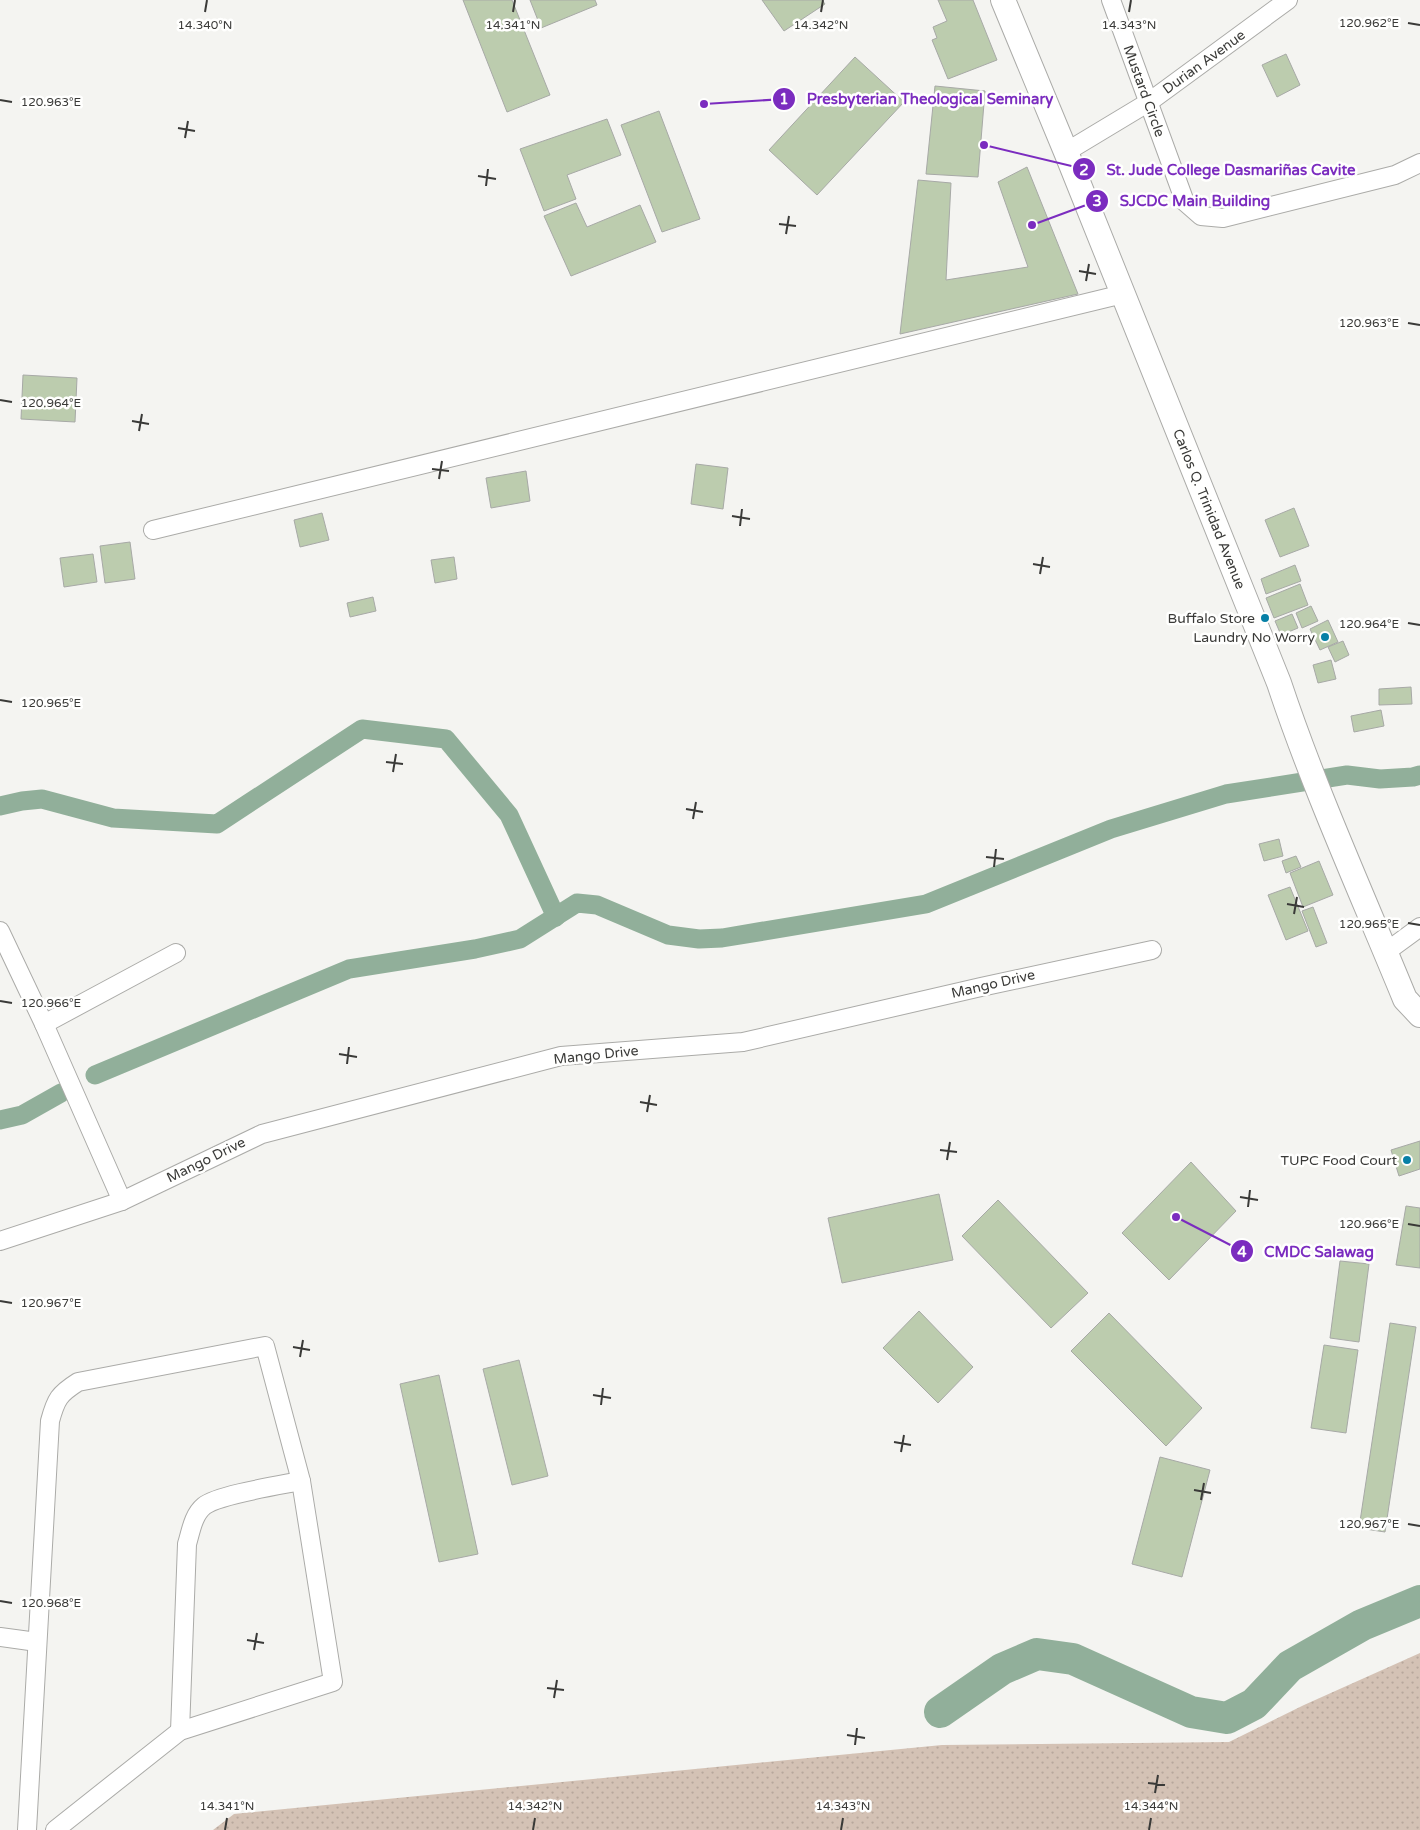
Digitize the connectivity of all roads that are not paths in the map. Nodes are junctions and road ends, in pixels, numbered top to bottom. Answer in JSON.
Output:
{"nodes":[{"id":1,"x":1003,"y":0,"type":"edge"},
{"id":2,"x":1110,"y":0,"type":"edge"},
{"id":3,"x":1288,"y":0,"type":"edge"},
{"id":4,"x":1149,"y":102,"type":"junction"},
{"id":5,"x":1066,"y":152,"type":"junction"},
{"id":6,"x":1420,"y":163,"type":"edge"},
{"id":7,"x":1123,"y":294,"type":"junction"},
{"id":8,"x":153,"y":530,"type":"dead end"},
{"id":9,"x":1420,"y":927,"type":"edge"},
{"id":10,"x":0,"y":931,"type":"edge"},
{"id":11,"x":1152,"y":950,"type":"dead end"},
{"id":12,"x":1386,"y":952,"type":"junction"},
{"id":13,"x":176,"y":954,"type":"dead end"},
{"id":14,"x":1420,"y":1015,"type":"edge"},
{"id":15,"x":44,"y":1024,"type":"junction"},
{"id":16,"x":122,"y":1201,"type":"junction"},
{"id":17,"x":0,"y":1241,"type":"edge"},
{"id":18,"x":301,"y":1481,"type":"junction"},
{"id":19,"x":0,"y":1637,"type":"edge"},
{"id":20,"x":37,"y":1642,"type":"junction"},
{"id":21,"x":180,"y":1731,"type":"junction"},
{"id":22,"x":27,"y":1830,"type":"edge"},
{"id":23,"x":55,"y":1830,"type":"edge"}],
"edges":[{"from":1,"to":5,"type":"main road","name":"Carlos Q. Trinidad Avenue"},
{"from":2,"to":4,"type":"street","name":"Mustard Circle"},
{"from":3,"to":4,"type":"street","name":"Durian Avenue"},
{"from":4,"to":5,"type":"street","name":"Durian Avenue"},
{"from":4,"to":6,"type":"street","name":"Mustard Circle"},
{"from":5,"to":7,"type":"main road","name":"Carlos Q. Trinidad Avenue"},
{"from":7,"to":8,"type":"street"},
{"from":7,"to":12,"type":"main road","name":"Carlos Q. Trinidad Avenue"},
{"from":9,"to":12,"type":"street"},
{"from":10,"to":15,"type":"street"},
{"from":11,"to":16,"type":"street","name":"Mango Drive"},
{"from":12,"to":14,"type":"main road","name":"Carlos Q. Trinidad Avenue"},
{"from":13,"to":15,"type":"street"},
{"from":15,"to":16,"type":"street"},
{"from":16,"to":17,"type":"street","name":"Mango Drive"},
{"from":18,"to":20,"type":"street"},
{"from":18,"to":21,"type":"street"},
{"from":18,"to":21,"type":"street"},
{"from":19,"to":20,"type":"street"},
{"from":20,"to":22,"type":"street"},
{"from":21,"to":23,"type":"street"}]}
